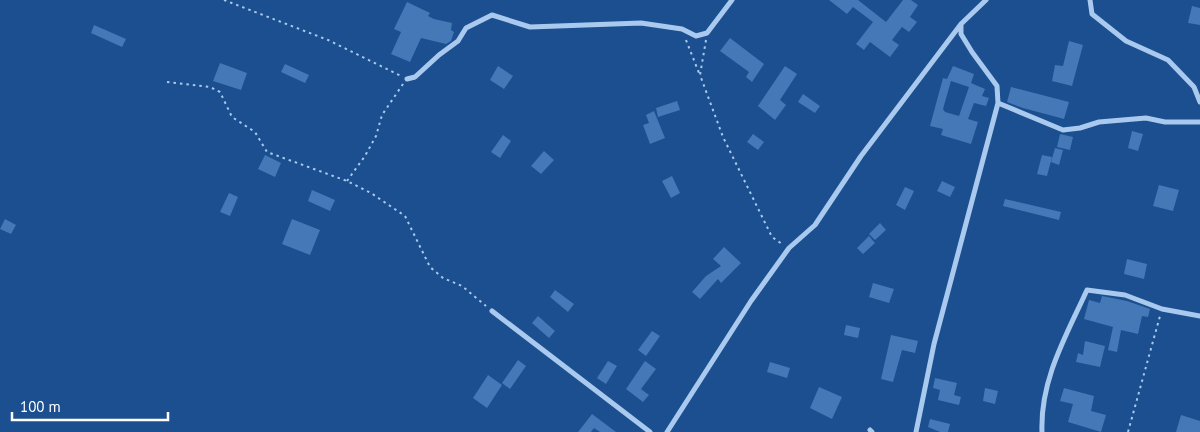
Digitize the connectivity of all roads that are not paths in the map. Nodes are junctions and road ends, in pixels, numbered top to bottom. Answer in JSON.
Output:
{"nodes":[{"id":1,"x":732,"y":0,"type":"edge"},
{"id":2,"x":986,"y":0,"type":"edge"},
{"id":3,"x":1090,"y":0,"type":"edge"},
{"id":4,"x":961,"y":24,"type":"junction"},
{"id":5,"x":407,"y":79,"type":"road end"},
{"id":6,"x":1200,"y":102,"type":"edge"},
{"id":7,"x":998,"y":103,"type":"junction"},
{"id":8,"x":1200,"y":122,"type":"edge"},
{"id":9,"x":492,"y":311,"type":"road end"},
{"id":10,"x":1200,"y":316,"type":"edge"},
{"id":11,"x":650,"y":432,"type":"edge"},
{"id":12,"x":667,"y":432,"type":"edge"},
{"id":13,"x":916,"y":432,"type":"edge"},
{"id":14,"x":1042,"y":432,"type":"edge"}],
"edges":[{"from":1,"to":5,"type":"street"},
{"from":2,"to":4,"type":"street"},
{"from":3,"to":6,"type":"street"},
{"from":4,"to":7,"type":"street"},
{"from":4,"to":12,"type":"street"},
{"from":7,"to":8,"type":"street"},
{"from":7,"to":13,"type":"street"},
{"from":9,"to":11,"type":"street"},
{"from":10,"to":14,"type":"street"}]}
